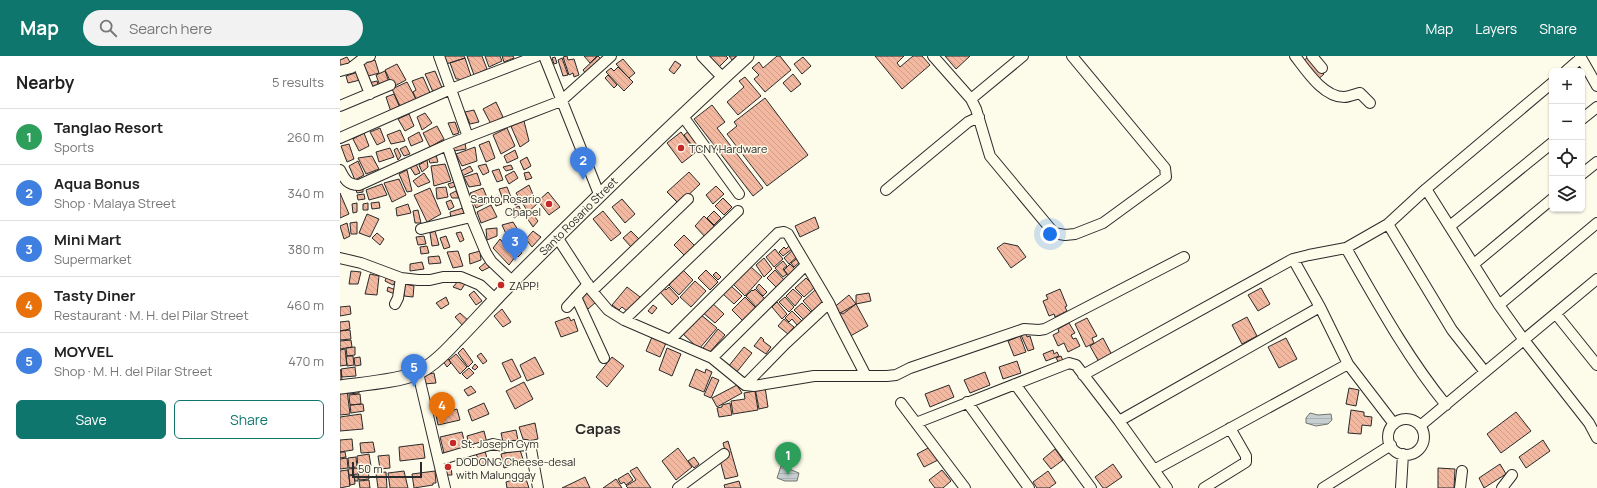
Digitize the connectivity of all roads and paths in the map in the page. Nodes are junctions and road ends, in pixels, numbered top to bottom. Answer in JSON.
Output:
{"nodes":[{"id":1,"x":370,"y":56,"type":"edge"},
{"id":2,"x":439,"y":56,"type":"edge"},
{"id":3,"x":537,"y":56,"type":"edge"},
{"id":4,"x":544,"y":56,"type":"edge"},
{"id":5,"x":611,"y":56,"type":"edge"},
{"id":6,"x":702,"y":56,"type":"edge"},
{"id":7,"x":747,"y":56,"type":"edge"},
{"id":8,"x":933,"y":56,"type":"edge"},
{"id":9,"x":1023,"y":56,"type":"edge"},
{"id":10,"x":1072,"y":56,"type":"edge"},
{"id":11,"x":1295,"y":56,"type":"edge"},
{"id":12,"x":1312,"y":56,"type":"edge"},
{"id":13,"x":1581,"y":57,"type":"edge"},
{"id":14,"x":358,"y":64,"type":"junction"},
{"id":15,"x":1322,"y":68,"type":"dead end"},
{"id":16,"x":1569,"y":68,"type":"edge"},
{"id":17,"x":340,"y":72,"type":"edge"},
{"id":18,"x":723,"y":78,"type":"junction"},
{"id":19,"x":390,"y":86,"type":"dead end"},
{"id":20,"x":1549,"y":86,"type":"edge"},
{"id":21,"x":1597,"y":86,"type":"edge"},
{"id":22,"x":451,"y":89,"type":"junction"},
{"id":23,"x":370,"y":94,"type":"junction"},
{"id":24,"x":971,"y":99,"type":"junction"},
{"id":25,"x":561,"y":101,"type":"junction"},
{"id":26,"x":1370,"y":103,"type":"dead end"},
{"id":27,"x":340,"y":106,"type":"edge"},
{"id":28,"x":1597,"y":107,"type":"edge"},
{"id":29,"x":682,"y":115,"type":"junction"},
{"id":30,"x":979,"y":117,"type":"junction"},
{"id":31,"x":1585,"y":117,"type":"edge"},
{"id":32,"x":468,"y":136,"type":"junction"},
{"id":33,"x":340,"y":138,"type":"edge"},
{"id":34,"x":447,"y":145,"type":"junction"},
{"id":35,"x":1549,"y":145,"type":"edge"},
{"id":36,"x":1597,"y":162,"type":"edge"},
{"id":37,"x":340,"y":170,"type":"edge"},
{"id":38,"x":1585,"y":172,"type":"edge"},
{"id":39,"x":1426,"y":189,"type":"junction"},
{"id":40,"x":886,"y":190,"type":"dead end"},
{"id":41,"x":599,"y":194,"type":"junction"},
{"id":42,"x":739,"y":194,"type":"dead end"},
{"id":43,"x":688,"y":199,"type":"dead end"},
{"id":44,"x":1549,"y":202,"type":"edge"},
{"id":45,"x":738,"y":211,"type":"dead end"},
{"id":46,"x":471,"y":217,"type":"junction"},
{"id":47,"x":1597,"y":222,"type":"edge"},
{"id":48,"x":1388,"y":224,"type":"junction"},
{"id":49,"x":1450,"y":226,"type":"junction"},
{"id":50,"x":421,"y":229,"type":"dead end"},
{"id":51,"x":557,"y":237,"type":"junction"},
{"id":52,"x":1346,"y":248,"type":"junction"},
{"id":53,"x":1184,"y":257,"type":"dead end"},
{"id":54,"x":340,"y":258,"type":"edge"},
{"id":55,"x":1293,"y":260,"type":"junction"},
{"id":56,"x":1474,"y":264,"type":"junction"},
{"id":57,"x":806,"y":265,"type":"junction"},
{"id":58,"x":401,"y":278,"type":"junction"},
{"id":59,"x":1597,"y":279,"type":"edge"},
{"id":60,"x":512,"y":281,"type":"junction"},
{"id":61,"x":590,"y":288,"type":"junction"},
{"id":62,"x":576,"y":297,"type":"junction"},
{"id":63,"x":495,"y":299,"type":"junction"},
{"id":64,"x":829,"y":303,"type":"junction"},
{"id":65,"x":395,"y":304,"type":"dead end"},
{"id":66,"x":1499,"y":305,"type":"junction"},
{"id":67,"x":567,"y":307,"type":"dead end"},
{"id":68,"x":1320,"y":307,"type":"junction"},
{"id":69,"x":1556,"y":314,"type":"junction"},
{"id":70,"x":624,"y":320,"type":"junction"},
{"id":71,"x":670,"y":340,"type":"junction"},
{"id":72,"x":1524,"y":340,"type":"junction"},
{"id":73,"x":604,"y":358,"type":"dead end"},
{"id":74,"x":712,"y":358,"type":"junction"},
{"id":75,"x":1348,"y":364,"type":"junction"},
{"id":76,"x":1597,"y":365,"type":"edge"},
{"id":77,"x":1485,"y":372,"type":"junction"},
{"id":78,"x":418,"y":373,"type":"junction"},
{"id":79,"x":1083,"y":375,"type":"junction"},
{"id":80,"x":866,"y":376,"type":"junction"},
{"id":81,"x":1015,"y":384,"type":"junction"},
{"id":82,"x":745,"y":385,"type":"junction"},
{"id":83,"x":340,"y":387,"type":"edge"},
{"id":84,"x":967,"y":402,"type":"junction"},
{"id":85,"x":901,"y":403,"type":"dead end"},
{"id":86,"x":1446,"y":405,"type":"junction"},
{"id":87,"x":1119,"y":420,"type":"junction"},
{"id":88,"x":916,"y":423,"type":"junction"},
{"id":89,"x":1394,"y":424,"type":"junction"},
{"id":90,"x":1420,"y":426,"type":"junction"},
{"id":91,"x":1230,"y":428,"type":"junction"},
{"id":92,"x":1597,"y":438,"type":"edge"},
{"id":93,"x":1390,"y":445,"type":"junction"},
{"id":94,"x":724,"y":454,"type":"dead end"},
{"id":95,"x":1403,"y":454,"type":"junction"},
{"id":96,"x":439,"y":460,"type":"junction"},
{"id":97,"x":1154,"y":470,"type":"junction"},
{"id":98,"x":1462,"y":471,"type":"dead end"},
{"id":99,"x":1512,"y":476,"type":"dead end"},
{"id":100,"x":1325,"y":487,"type":"edge"},
{"id":101,"x":445,"y":488,"type":"edge"},
{"id":102,"x":538,"y":488,"type":"edge"},
{"id":103,"x":678,"y":488,"type":"edge"},
{"id":104,"x":965,"y":488,"type":"edge"},
{"id":105,"x":1029,"y":488,"type":"edge"},
{"id":106,"x":1091,"y":488,"type":"edge"},
{"id":107,"x":1167,"y":488,"type":"edge"},
{"id":108,"x":1204,"y":488,"type":"edge"},
{"id":109,"x":1401,"y":488,"type":"edge"},
{"id":110,"x":1460,"y":488,"type":"edge"},
{"id":111,"x":1502,"y":488,"type":"edge"}],
"edges":[{"from":1,"to":14,"type":"street"},
{"from":2,"to":22,"type":"street"},
{"from":3,"to":22,"type":"street"},
{"from":4,"to":25,"type":"street"},
{"from":5,"to":25,"type":"street"},
{"from":6,"to":18,"type":"street"},
{"from":7,"to":18,"type":"main road","name":"Santo Rosario Street"},
{"from":8,"to":24,"type":"street"},
{"from":9,"to":24,"type":"street"},
{"from":10,"to":30,"type":"street"},
{"from":11,"to":26,"type":"street"},
{"from":12,"to":15,"type":"street"},
{"from":13,"to":16,"type":"street"},
{"from":13,"to":21,"type":"street"},
{"from":14,"to":17,"type":"street"},
{"from":14,"to":23,"type":"street"},
{"from":18,"to":29,"type":"main road","name":"Santo Rosario Street"},
{"from":19,"to":23,"type":"street"},
{"from":20,"to":39,"type":"street"},
{"from":22,"to":32,"type":"street"},
{"from":22,"to":33,"type":"street"},
{"from":23,"to":27,"type":"street"},
{"from":24,"to":30,"type":"street"},
{"from":25,"to":32,"type":"street"},
{"from":25,"to":41,"type":"street"},
{"from":28,"to":31,"type":"street"},
{"from":29,"to":41,"type":"main road","name":"Santo Rosario Street"},
{"from":29,"to":42,"type":"street"},
{"from":30,"to":40,"type":"street"},
{"from":32,"to":34,"type":"street"},
{"from":34,"to":37,"type":"street"},
{"from":34,"to":46,"type":"street"},
{"from":35,"to":49,"type":"street"},
{"from":36,"to":38,"type":"street"},
{"from":39,"to":48,"type":"street"},
{"from":39,"to":49,"type":"street"},
{"from":41,"to":51,"type":"main road","name":"Santo Rosario Street"},
{"from":43,"to":61,"type":"street"},
{"from":44,"to":56,"type":"street"},
{"from":45,"to":70,"type":"street"},
{"from":46,"to":50,"type":"street"},
{"from":46,"to":60,"type":"street"},
{"from":47,"to":66,"type":"street"},
{"from":48,"to":52,"type":"street"},
{"from":48,"to":77,"type":"street"},
{"from":49,"to":56,"type":"street"},
{"from":51,"to":60,"type":"main road","name":"Santo Rosario Street"},
{"from":51,"to":61,"type":"street"},
{"from":52,"to":55,"type":"street"},
{"from":52,"to":86,"type":"street"},
{"from":53,"to":80,"type":"street"},
{"from":54,"to":58,"type":"street"},
{"from":55,"to":68,"type":"street"},
{"from":55,"to":79,"type":"street"},
{"from":56,"to":66,"type":"street"},
{"from":57,"to":64,"type":"street"},
{"from":57,"to":71,"type":"street"},
{"from":57,"to":74,"type":"street"},
{"from":58,"to":63,"type":"street"},
{"from":58,"to":65,"type":"street"},
{"from":59,"to":69,"type":"street"},
{"from":60,"to":63,"type":"main road","name":"Santo Rosario Street"},
{"from":61,"to":62,"type":"street"},
{"from":61,"to":70,"type":"street"},
{"from":62,"to":67,"type":"street"},
{"from":62,"to":73,"type":"street"},
{"from":63,"to":78,"type":"main road","name":"Santo Rosario Street"},
{"from":64,"to":80,"type":"street"},
{"from":64,"to":82,"type":"street"},
{"from":66,"to":72,"type":"street"},
{"from":68,"to":75,"type":"street"},
{"from":68,"to":87,"type":"street"},
{"from":69,"to":72,"type":"street"},
{"from":69,"to":76,"type":"street"},
{"from":70,"to":71,"type":"street"},
{"from":71,"to":74,"type":"street"},
{"from":72,"to":77,"type":"street"},
{"from":72,"to":92,"type":"street"},
{"from":74,"to":82,"type":"street"},
{"from":75,"to":89,"type":"street"},
{"from":75,"to":91,"type":"street"},
{"from":77,"to":86,"type":"street"},
{"from":78,"to":83,"type":"main road","name":"Santo Rosario Street"},
{"from":78,"to":96,"type":"street"},
{"from":79,"to":81,"type":"street"},
{"from":79,"to":87,"type":"street"},
{"from":80,"to":82,"type":"street"},
{"from":81,"to":84,"type":"street"},
{"from":81,"to":106,"type":"street"},
{"from":84,"to":88,"type":"street"},
{"from":84,"to":105,"type":"street"},
{"from":85,"to":88,"type":"street"},
{"from":86,"to":90,"type":"street"},
{"from":87,"to":97,"type":"street"},
{"from":88,"to":104,"type":"street"},
{"from":89,"to":90,"type":"street"},
{"from":89,"to":93,"type":"street"},
{"from":90,"to":95,"type":"street"},
{"from":91,"to":97,"type":"street"},
{"from":91,"to":108,"type":"street"},
{"from":93,"to":95,"type":"street"},
{"from":93,"to":100,"type":"street"},
{"from":94,"to":103,"type":"street"},
{"from":95,"to":109,"type":"street"},
{"from":96,"to":101,"type":"street"},
{"from":96,"to":102,"type":"street"},
{"from":97,"to":107,"type":"street"},
{"from":98,"to":110,"type":"street"},
{"from":99,"to":111,"type":"street"}]}
